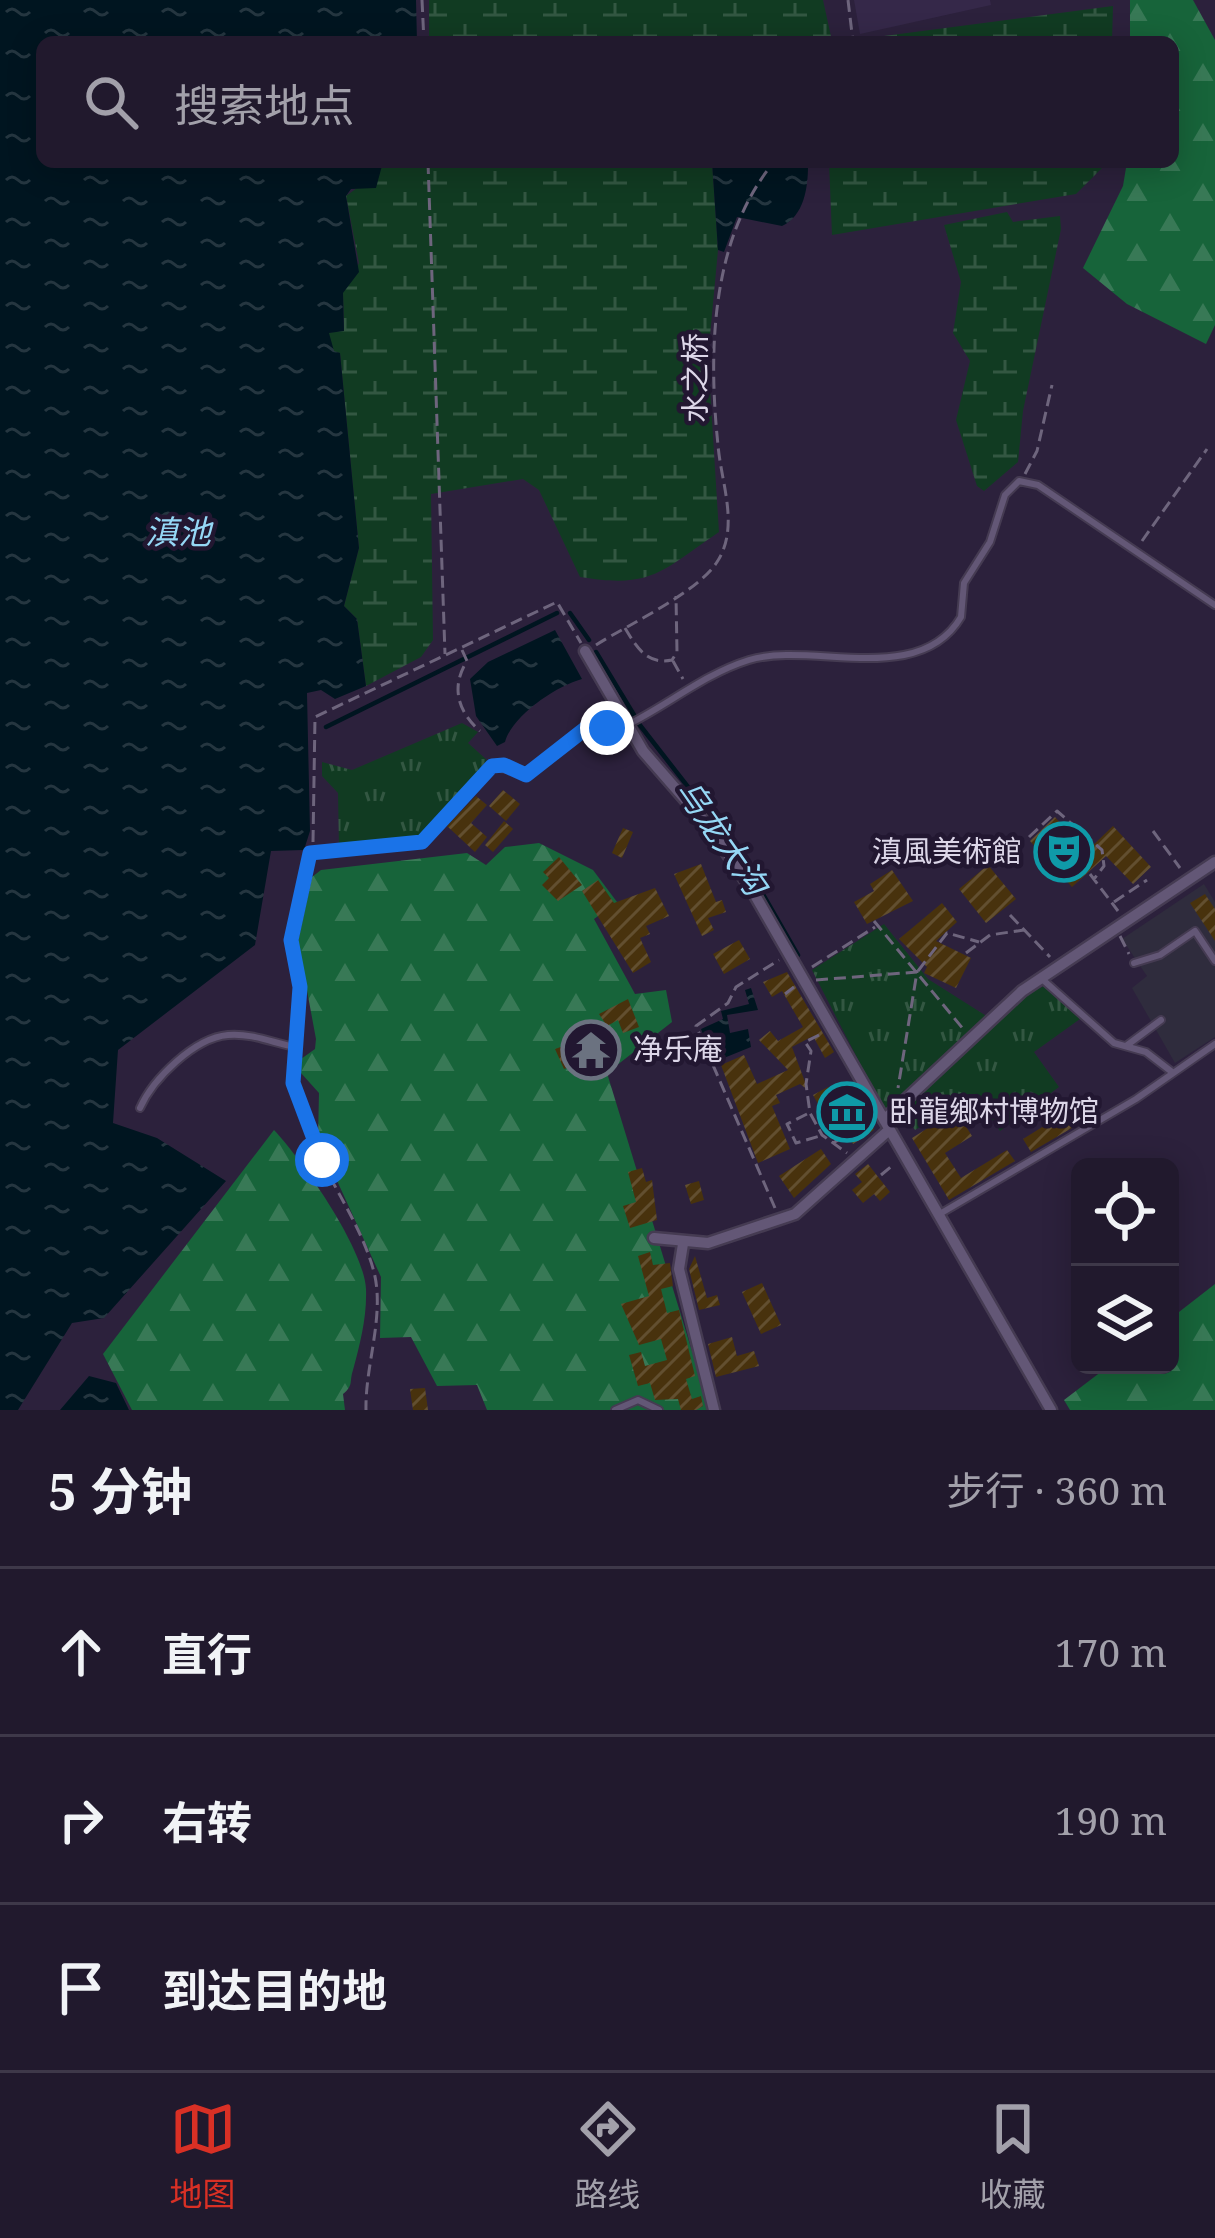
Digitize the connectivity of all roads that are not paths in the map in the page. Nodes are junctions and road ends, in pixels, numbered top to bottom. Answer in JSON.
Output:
{"nodes":[{"id":1,"x":1215,"y":604,"type":"edge"},
{"id":2,"x":585,"y":651,"type":"road end"},
{"id":3,"x":617,"y":707,"type":"junction"},
{"id":4,"x":599,"y":718,"type":"junction"},
{"id":5,"x":628,"y":725,"type":"junction"},
{"id":6,"x":310,"y":853,"type":"road end"},
{"id":7,"x":1215,"y":862,"type":"edge"},
{"id":8,"x":1215,"y":962,"type":"edge"},
{"id":9,"x":1134,"y":963,"type":"road end"},
{"id":10,"x":1042,"y":979,"type":"junction"},
{"id":11,"x":1161,"y":1020,"type":"dead end"},
{"id":12,"x":1215,"y":1044,"type":"edge"},
{"id":13,"x":1126,"y":1046,"type":"junction"},
{"id":14,"x":296,"y":1047,"type":"road end"},
{"id":15,"x":1172,"y":1072,"type":"junction"},
{"id":16,"x":140,"y":1108,"type":"dead end"},
{"id":17,"x":887,"y":1125,"type":"junction"},
{"id":18,"x":938,"y":1215,"type":"junction"},
{"id":19,"x":654,"y":1238,"type":"dead end"},
{"id":20,"x":683,"y":1244,"type":"junction"},
{"id":21,"x":1050,"y":1402,"type":"edge"},
{"id":22,"x":615,"y":1410,"type":"edge"},
{"id":23,"x":659,"y":1410,"type":"edge"},
{"id":24,"x":714,"y":1410,"type":"edge"}],
"edges":[{"from":1,"to":5,"type":"lane"},
{"from":2,"to":3,"type":"street"},
{"from":3,"to":4,"type":"lane"},
{"from":3,"to":5,"type":"street"},
{"from":4,"to":5,"type":"lane"},
{"from":4,"to":6,"type":"lane"},
{"from":5,"to":17,"type":"street"},
{"from":7,"to":10,"type":"street"},
{"from":8,"to":9,"type":"lane"},
{"from":10,"to":13,"type":"lane"},
{"from":10,"to":17,"type":"street"},
{"from":11,"to":13,"type":"lane"},
{"from":12,"to":15,"type":"lane"},
{"from":13,"to":15,"type":"lane"},
{"from":14,"to":16,"type":"lane"},
{"from":15,"to":18,"type":"lane"},
{"from":17,"to":18,"type":"street"},
{"from":17,"to":20,"type":"street"},
{"from":18,"to":21,"type":"street"},
{"from":19,"to":20,"type":"street"},
{"from":20,"to":24,"type":"street"},
{"from":22,"to":23,"type":"lane"}]}
